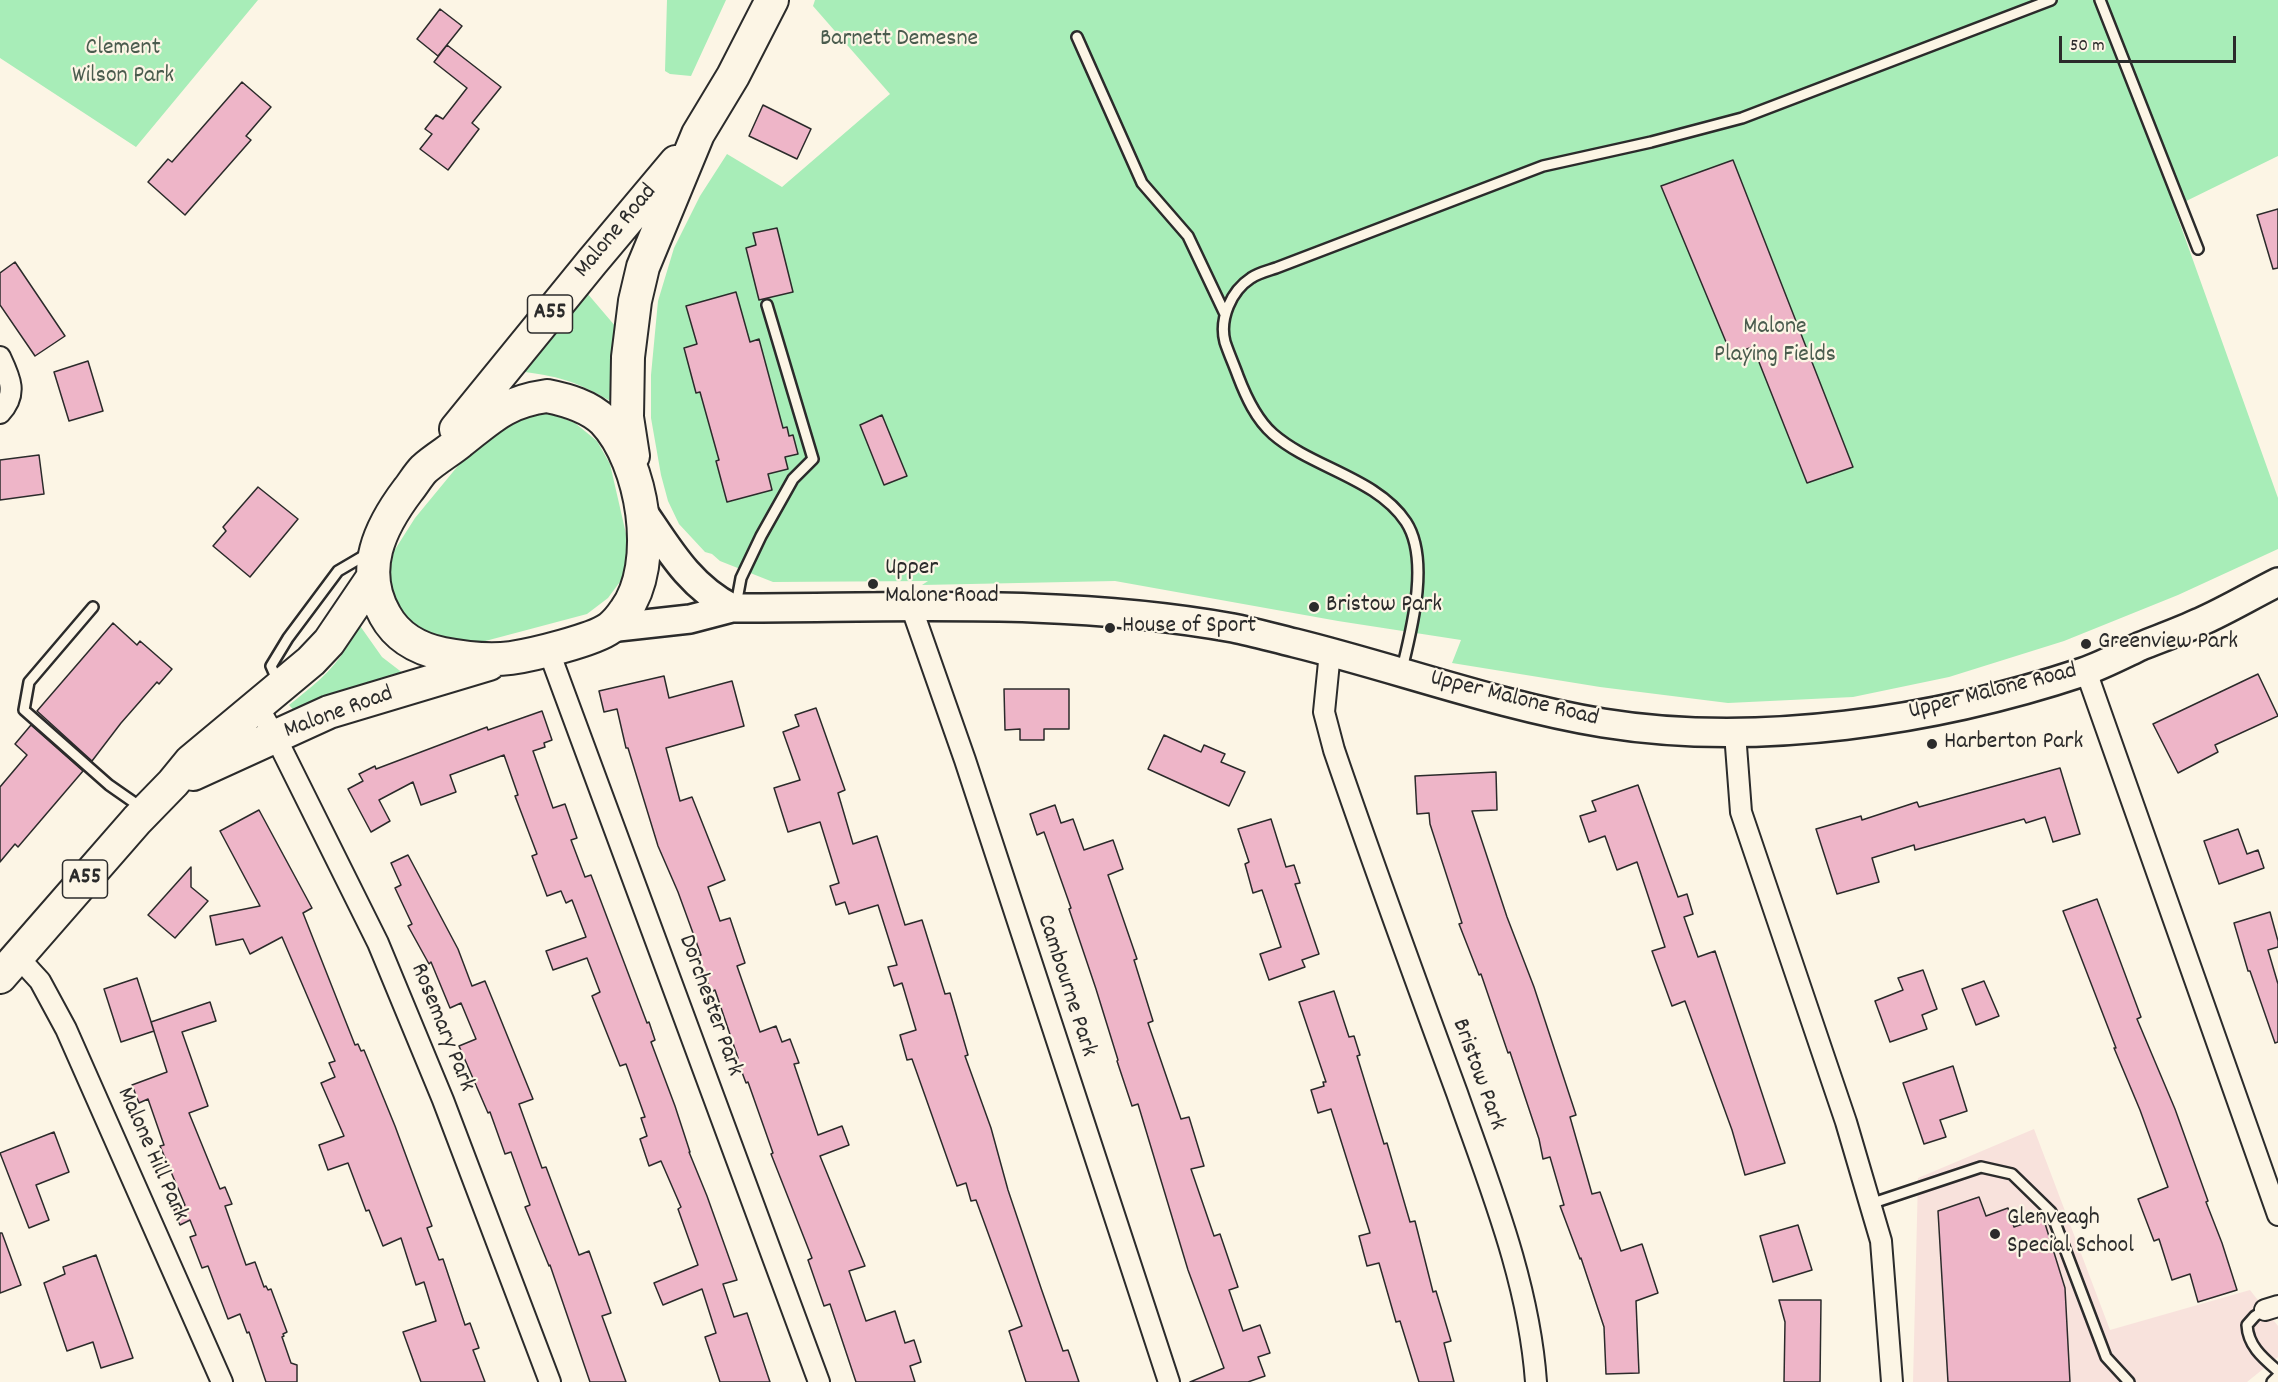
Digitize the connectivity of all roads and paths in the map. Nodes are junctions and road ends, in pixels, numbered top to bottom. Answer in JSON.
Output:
{"nodes":[{"id":1,"x":772,"y":0,"type":"edge"},
{"id":2,"x":2051,"y":0,"type":"edge"},
{"id":3,"x":2100,"y":0,"type":"edge"},
{"id":4,"x":1077,"y":37,"type":"dead end"},
{"id":5,"x":698,"y":134,"type":"junction"},
{"id":6,"x":2198,"y":249,"type":"dead end"},
{"id":7,"x":767,"y":305,"type":"dead end"},
{"id":8,"x":1225,"y":314,"type":"junction"},
{"id":9,"x":0,"y":357,"type":"edge"},
{"id":10,"x":0,"y":412,"type":"edge"},
{"id":11,"x":424,"y":470,"type":"junction"},
{"id":12,"x":640,"y":500,"type":"junction"},
{"id":13,"x":370,"y":566,"type":"junction"},
{"id":14,"x":2278,"y":582,"type":"edge"},
{"id":15,"x":911,"y":606,"type":"junction"},
{"id":16,"x":93,"y":607,"type":"dead end"},
{"id":17,"x":734,"y":608,"type":"junction"},
{"id":18,"x":609,"y":628,"type":"junction"},
{"id":19,"x":548,"y":649,"type":"junction"},
{"id":20,"x":1330,"y":652,"type":"junction"},
{"id":21,"x":510,"y":658,"type":"junction"},
{"id":22,"x":2086,"y":671,"type":"junction"},
{"id":23,"x":1402,"y":672,"type":"junction"},
{"id":24,"x":269,"y":696,"type":"junction"},
{"id":25,"x":1735,"y":733,"type":"junction"},
{"id":26,"x":274,"y":737,"type":"junction"},
{"id":27,"x":173,"y":783,"type":"junction"},
{"id":28,"x":146,"y":811,"type":"junction"},
{"id":29,"x":9,"y":967,"type":"edge"},
{"id":30,"x":1870,"y":1204,"type":"junction"},
{"id":31,"x":2278,"y":1215,"type":"edge"},
{"id":32,"x":2271,"y":1308,"type":"edge"},
{"id":33,"x":2278,"y":1371,"type":"edge"},
{"id":34,"x":2278,"y":1376,"type":"edge"},
{"id":35,"x":222,"y":1382,"type":"edge"},
{"id":36,"x":550,"y":1382,"type":"edge"},
{"id":37,"x":819,"y":1382,"type":"edge"},
{"id":38,"x":1169,"y":1382,"type":"edge"},
{"id":39,"x":1536,"y":1382,"type":"edge"},
{"id":40,"x":1892,"y":1382,"type":"edge"},
{"id":41,"x":2129,"y":1382,"type":"edge"},
{"id":42,"x":2272,"y":1382,"type":"edge"}],
"edges":[{"from":1,"to":5,"type":"highway","name":"Malone Road","number":"A55"},
{"from":2,"to":8,"type":"lane"},
{"from":3,"to":6,"type":"lane"},
{"from":4,"to":8,"type":"lane"},
{"from":5,"to":11,"type":"highway","name":"Malone Road","number":"A55"},
{"from":5,"to":12,"type":"highway","name":"Malone Road","number":"A55"},
{"from":7,"to":17,"type":"lane"},
{"from":8,"to":23,"type":"lane"},
{"from":9,"to":10,"type":"street"},
{"from":11,"to":12,"type":"highway","number":"A55"},
{"from":11,"to":13,"type":"highway","number":"A55"},
{"from":12,"to":17,"type":"main road"},
{"from":12,"to":18,"type":"highway","number":"A55"},
{"from":13,"to":21,"type":"highway","number":"A55"},
{"from":13,"to":24,"type":"highway","name":"Malone Road","number":"A55"},
{"from":13,"to":24,"type":"lane"},
{"from":14,"to":22,"type":"main road","name":"Upper Malone Road"},
{"from":15,"to":17,"type":"main road","name":"Upper Malone Road"},
{"from":15,"to":20,"type":"main road","name":"Upper Malone Road"},
{"from":15,"to":38,"type":"street","name":"Cambourne Park"},
{"from":16,"to":28,"type":"lane"},
{"from":17,"to":18,"type":"main road","name":"Upper Malone Road"},
{"from":18,"to":19,"type":"highway","number":"A55"},
{"from":19,"to":21,"type":"highway","number":"A55"},
{"from":19,"to":37,"type":"street","name":"Dorchester Park"},
{"from":20,"to":23,"type":"main road","name":"Upper Malone Road"},
{"from":20,"to":39,"type":"street","name":"Bristow Park"},
{"from":21,"to":26,"type":"highway","name":"Malone Road","number":"A55"},
{"from":22,"to":25,"type":"main road","name":"Upper Malone Road"},
{"from":22,"to":31,"type":"street"},
{"from":23,"to":25,"type":"main road","name":"Upper Malone Road"},
{"from":24,"to":26,"type":"street","name":"Rosemary Park"},
{"from":24,"to":27,"type":"highway","name":"Malone Road","number":"A55"},
{"from":25,"to":30,"type":"street"},
{"from":26,"to":27,"type":"highway","name":"Malone Road","number":"A55"},
{"from":26,"to":36,"type":"street","name":"Rosemary Park"},
{"from":27,"to":28,"type":"highway","name":"Malone Road","number":"A55"},
{"from":28,"to":29,"type":"highway","name":"Malone Road","number":"A55"},
{"from":29,"to":35,"type":"street","name":"Malone Hill Park"},
{"from":30,"to":40,"type":"street"},
{"from":30,"to":41,"type":"lane"},
{"from":32,"to":33,"type":"lane"},
{"from":34,"to":42,"type":"lane"}]}
